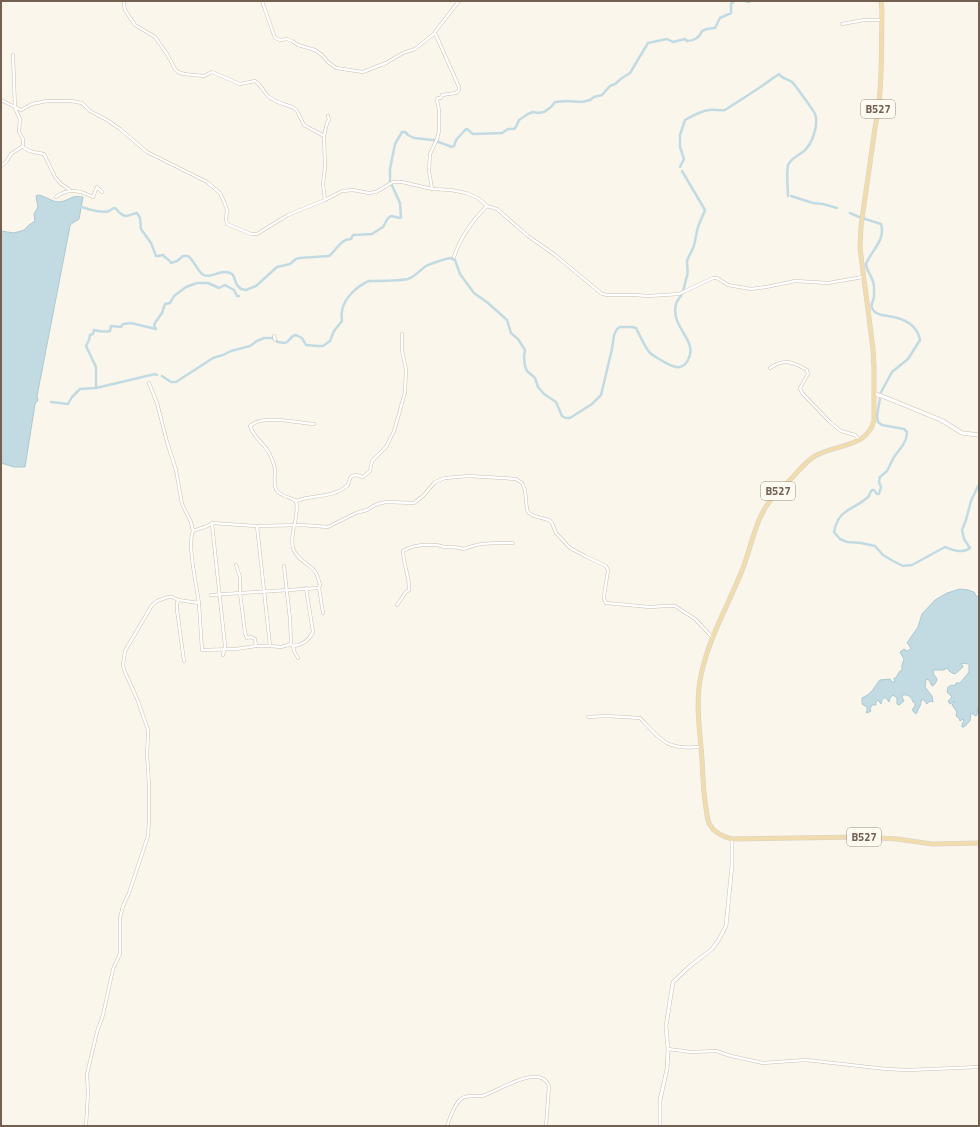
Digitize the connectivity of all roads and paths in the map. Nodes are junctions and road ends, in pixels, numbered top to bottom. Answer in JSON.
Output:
{"nodes":[{"id":1,"x":124,"y":1,"type":"edge"},
{"id":2,"x":262,"y":1,"type":"edge"},
{"id":3,"x":459,"y":1,"type":"edge"},
{"id":4,"x":881,"y":1,"type":"edge"},
{"id":5,"x":882,"y":20,"type":"junction"},
{"id":6,"x":842,"y":24,"type":"dead end"},
{"id":7,"x":435,"y":33,"type":"junction"},
{"id":8,"x":13,"y":55,"type":"dead end"},
{"id":9,"x":1,"y":100,"type":"edge"},
{"id":10,"x":15,"y":108,"type":"junction"},
{"id":11,"x":328,"y":116,"type":"dead end"},
{"id":12,"x":324,"y":136,"type":"junction"},
{"id":13,"x":23,"y":146,"type":"junction"},
{"id":14,"x":1,"y":166,"type":"edge"},
{"id":15,"x":432,"y":189,"type":"junction"},
{"id":16,"x":70,"y":190,"type":"junction"},
{"id":17,"x":102,"y":192,"type":"dead end"},
{"id":18,"x":56,"y":197,"type":"dead end"},
{"id":19,"x":325,"y":200,"type":"junction"},
{"id":20,"x":487,"y":206,"type":"junction"},
{"id":21,"x":454,"y":257,"type":"dead end"},
{"id":22,"x":863,"y":277,"type":"junction"},
{"id":23,"x":402,"y":334,"type":"dead end"},
{"id":24,"x":770,"y":368,"type":"dead end"},
{"id":25,"x":150,"y":383,"type":"dead end"},
{"id":26,"x":874,"y":394,"type":"junction"},
{"id":27,"x":314,"y":424,"type":"dead end"},
{"id":28,"x":979,"y":435,"type":"edge"},
{"id":29,"x":860,"y":440,"type":"junction"},
{"id":30,"x":296,"y":501,"type":"junction"},
{"id":31,"x":212,"y":523,"type":"junction"},
{"id":32,"x":294,"y":525,"type":"junction"},
{"id":33,"x":258,"y":526,"type":"junction"},
{"id":34,"x":193,"y":531,"type":"junction"},
{"id":35,"x":513,"y":543,"type":"dead end"},
{"id":36,"x":236,"y":565,"type":"dead end"},
{"id":37,"x":284,"y":566,"type":"dead end"},
{"id":38,"x":306,"y":588,"type":"junction"},
{"id":39,"x":319,"y":588,"type":"junction"},
{"id":40,"x":286,"y":590,"type":"junction"},
{"id":41,"x":264,"y":591,"type":"junction"},
{"id":42,"x":240,"y":593,"type":"junction"},
{"id":43,"x":219,"y":594,"type":"junction"},
{"id":44,"x":211,"y":595,"type":"dead end"},
{"id":45,"x":178,"y":600,"type":"junction"},
{"id":46,"x":199,"y":603,"type":"junction"},
{"id":47,"x":397,"y":605,"type":"dead end"},
{"id":48,"x":323,"y":613,"type":"dead end"},
{"id":49,"x":713,"y":638,"type":"junction"},
{"id":50,"x":292,"y":645,"type":"junction"},
{"id":51,"x":256,"y":646,"type":"junction"},
{"id":52,"x":270,"y":646,"type":"junction"},
{"id":53,"x":225,"y":650,"type":"junction"},
{"id":54,"x":223,"y":654,"type":"dead end"},
{"id":55,"x":298,"y":658,"type":"dead end"},
{"id":56,"x":184,"y":661,"type":"dead end"},
{"id":57,"x":588,"y":717,"type":"dead end"},
{"id":58,"x":700,"y":747,"type":"junction"},
{"id":59,"x":732,"y":839,"type":"junction"},
{"id":60,"x":979,"y":843,"type":"edge"},
{"id":61,"x":668,"y":1050,"type":"junction"},
{"id":62,"x":979,"y":1067,"type":"edge"},
{"id":63,"x":86,"y":1126,"type":"edge"},
{"id":64,"x":447,"y":1126,"type":"edge"},
{"id":65,"x":546,"y":1126,"type":"edge"},
{"id":66,"x":660,"y":1126,"type":"edge"}],
"edges":[{"from":1,"to":12,"type":"street"},
{"from":2,"to":7,"type":"street"},
{"from":3,"to":7,"type":"street"},
{"from":4,"to":5,"type":"main road","number":"B527"},
{"from":5,"to":6,"type":"street"},
{"from":5,"to":22,"type":"main road","number":"B527"},
{"from":7,"to":15,"type":"street"},
{"from":8,"to":10,"type":"street"},
{"from":9,"to":10,"type":"street"},
{"from":10,"to":13,"type":"street"},
{"from":10,"to":19,"type":"street"},
{"from":11,"to":12,"type":"street"},
{"from":12,"to":19,"type":"street"},
{"from":13,"to":14,"type":"street"},
{"from":13,"to":16,"type":"street"},
{"from":15,"to":19,"type":"street"},
{"from":15,"to":20,"type":"street"},
{"from":16,"to":17,"type":"street"},
{"from":16,"to":18,"type":"street"},
{"from":20,"to":21,"type":"street"},
{"from":20,"to":22,"type":"street"},
{"from":22,"to":26,"type":"main road","number":"B527"},
{"from":23,"to":30,"type":"street"},
{"from":24,"to":29,"type":"street"},
{"from":25,"to":34,"type":"street"},
{"from":26,"to":28,"type":"main road"},
{"from":26,"to":29,"type":"main road","number":"B527"},
{"from":27,"to":30,"type":"street"},
{"from":29,"to":49,"type":"main road","number":"B527"},
{"from":30,"to":32,"type":"street"},
{"from":31,"to":33,"type":"street"},
{"from":31,"to":34,"type":"street"},
{"from":31,"to":43,"type":"street"},
{"from":32,"to":33,"type":"street"},
{"from":32,"to":39,"type":"street"},
{"from":32,"to":49,"type":"street"},
{"from":33,"to":41,"type":"street"},
{"from":34,"to":46,"type":"street"},
{"from":35,"to":47,"type":"street"},
{"from":36,"to":42,"type":"street"},
{"from":37,"to":40,"type":"street"},
{"from":38,"to":39,"type":"street"},
{"from":38,"to":40,"type":"street"},
{"from":38,"to":50,"type":"street"},
{"from":39,"to":48,"type":"street"},
{"from":40,"to":41,"type":"street"},
{"from":40,"to":50,"type":"street"},
{"from":41,"to":42,"type":"street"},
{"from":41,"to":52,"type":"street"},
{"from":42,"to":43,"type":"street"},
{"from":42,"to":51,"type":"street"},
{"from":43,"to":44,"type":"street"},
{"from":43,"to":53,"type":"street"},
{"from":45,"to":46,"type":"street"},
{"from":45,"to":56,"type":"street"},
{"from":45,"to":63,"type":"street"},
{"from":46,"to":53,"type":"street"},
{"from":49,"to":58,"type":"main road","number":"B527"},
{"from":50,"to":52,"type":"street"},
{"from":50,"to":55,"type":"street"},
{"from":51,"to":52,"type":"street"},
{"from":51,"to":53,"type":"street"},
{"from":53,"to":54,"type":"street"},
{"from":57,"to":58,"type":"street"},
{"from":58,"to":59,"type":"main road","number":"B527"},
{"from":59,"to":60,"type":"main road","number":"B527"},
{"from":59,"to":61,"type":"street"},
{"from":61,"to":62,"type":"street"},
{"from":61,"to":66,"type":"street"},
{"from":64,"to":65,"type":"street"}]}
